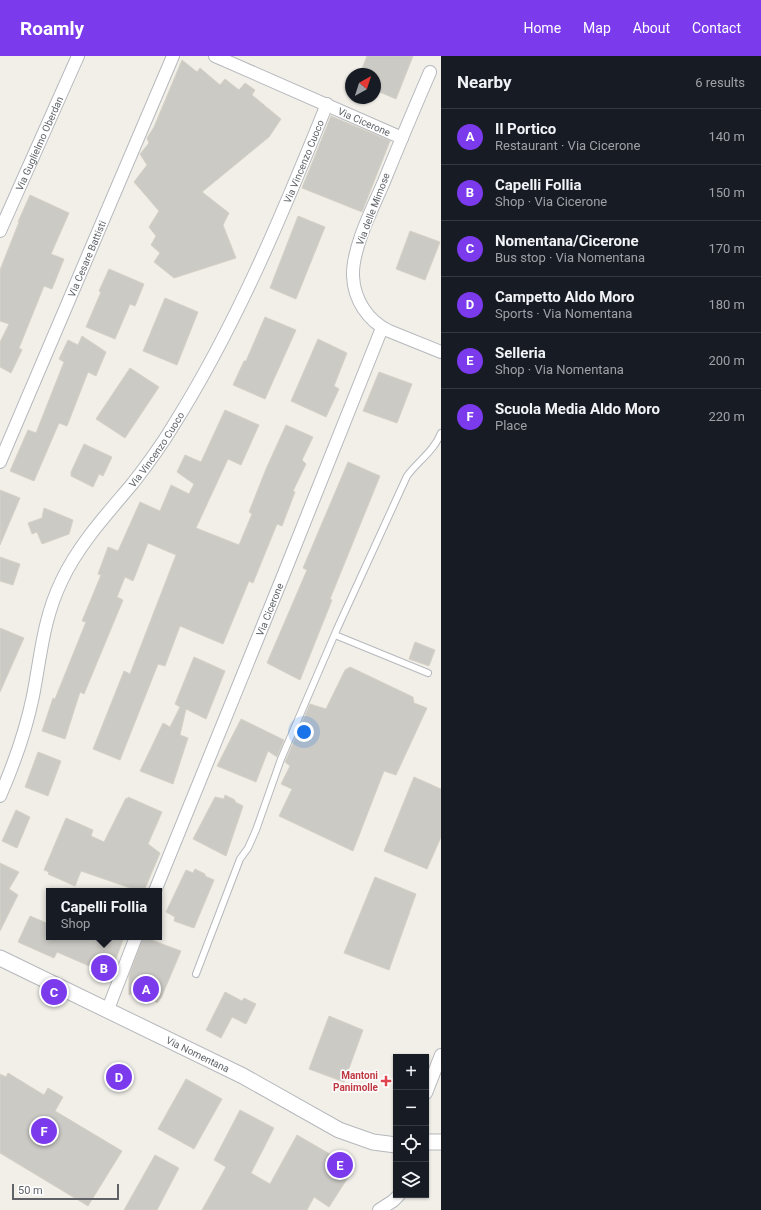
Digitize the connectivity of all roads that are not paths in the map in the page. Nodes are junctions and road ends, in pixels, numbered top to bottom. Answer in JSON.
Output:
{"nodes":[{"id":1,"x":78,"y":56,"type":"edge"},
{"id":2,"x":173,"y":56,"type":"edge"},
{"id":3,"x":215,"y":56,"type":"edge"},
{"id":4,"x":430,"y":72,"type":"dead end"},
{"id":5,"x":327,"y":104,"type":"junction"},
{"id":6,"x":402,"y":138,"type":"junction"},
{"id":7,"x":0,"y":231,"type":"edge"},
{"id":8,"x":382,"y":328,"type":"junction"},
{"id":9,"x":441,"y":352,"type":"edge"},
{"id":10,"x":441,"y":433,"type":"edge"},
{"id":11,"x":0,"y":462,"type":"edge"},
{"id":12,"x":335,"y":635,"type":"junction"},
{"id":13,"x":428,"y":673,"type":"dead end"},
{"id":14,"x":0,"y":796,"type":"edge"},
{"id":15,"x":156,"y":888,"type":"edge"},
{"id":16,"x":135,"y":940,"type":"edge"},
{"id":17,"x":0,"y":958,"type":"edge"},
{"id":18,"x":196,"y":974,"type":"dead end"},
{"id":19,"x":108,"y":1010,"type":"junction"},
{"id":20,"x":441,"y":1055,"type":"edge"},
{"id":21,"x":429,"y":1085,"type":"edge"},
{"id":22,"x":441,"y":1087,"type":"edge"},
{"id":23,"x":429,"y":1088,"type":"edge"},
{"id":24,"x":429,"y":1142,"type":"edge"},
{"id":25,"x":441,"y":1142,"type":"edge"},
{"id":26,"x":393,"y":1145,"type":"edge"},
{"id":27,"x":396,"y":1198,"type":"edge"},
{"id":28,"x":379,"y":1210,"type":"edge"}],
"edges":[{"from":1,"to":7,"type":"street","name":"Via Guglielmo Oberdan"},
{"from":2,"to":11,"type":"street","name":"Via Cesare Battisti"},
{"from":3,"to":5,"type":"street"},
{"from":4,"to":6,"type":"street","name":"Via delle Mimose"},
{"from":5,"to":6,"type":"street","name":"Via Cicerone"},
{"from":5,"to":14,"type":"street","name":"Via Vincenzo Cuoco"},
{"from":6,"to":8,"type":"street","name":"Via delle Mimose"},
{"from":8,"to":9,"type":"street","name":"Via delle Mimose"},
{"from":8,"to":15,"type":"street","name":"Via Cicerone"},
{"from":10,"to":12,"type":"lane"},
{"from":12,"to":13,"type":"lane"},
{"from":12,"to":18,"type":"lane"},
{"from":16,"to":19,"type":"street"},
{"from":17,"to":19,"type":"street","name":"Via Nomentana"},
{"from":19,"to":26,"type":"street","name":"Via Nomentana"},
{"from":20,"to":21,"type":"street"},
{"from":22,"to":23,"type":"street"},
{"from":24,"to":25,"type":"street"},
{"from":27,"to":28,"type":"street"}]}
